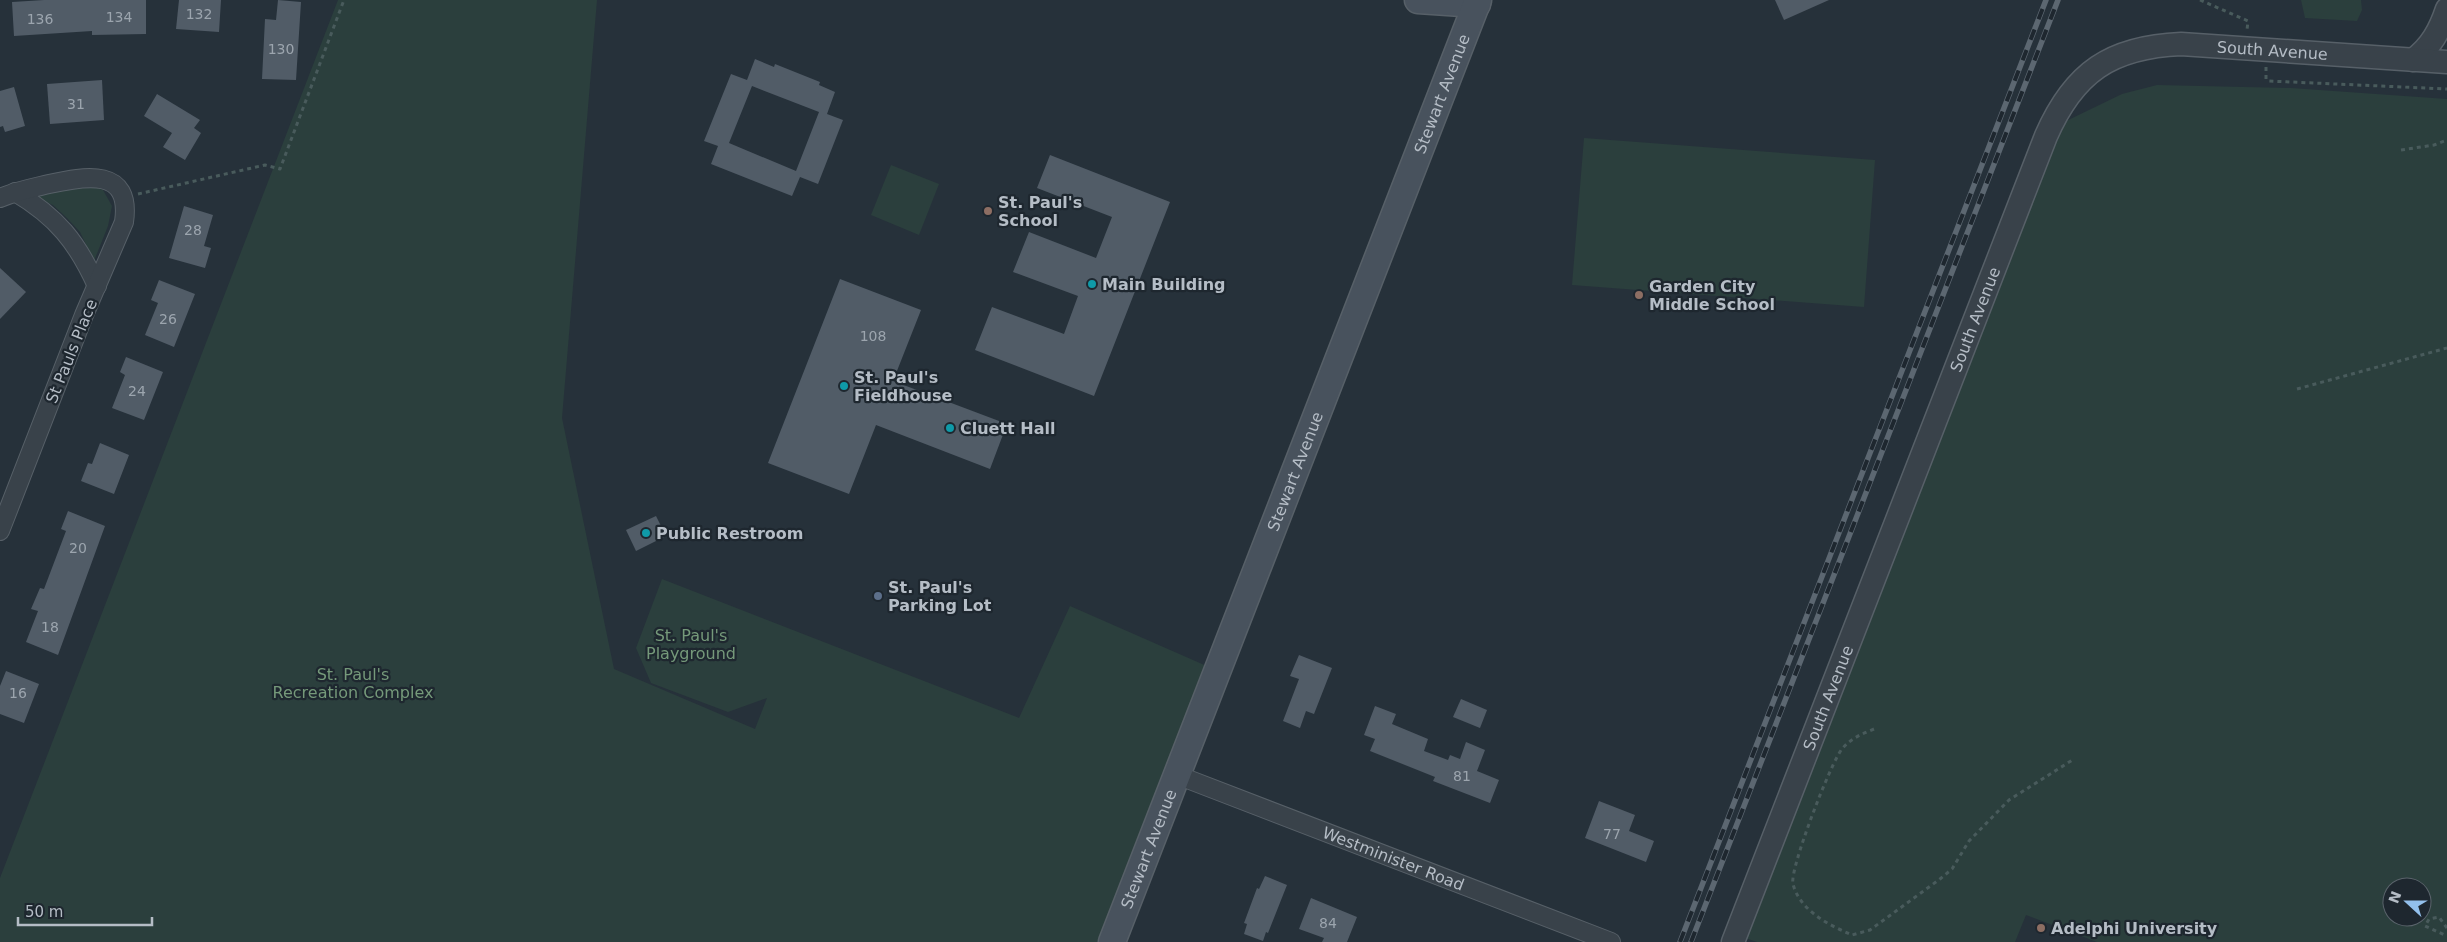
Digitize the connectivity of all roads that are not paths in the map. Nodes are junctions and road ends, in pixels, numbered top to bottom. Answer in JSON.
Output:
{"nodes":[{"id":1,"x":1418,"y":0,"type":"edge"},
{"id":2,"x":1478,"y":2,"type":"edge"},
{"id":3,"x":2447,"y":9,"type":"edge"},
{"id":4,"x":2413,"y":60,"type":"junction"},
{"id":5,"x":2447,"y":62,"type":"edge"},
{"id":6,"x":8,"y":195,"type":"edge"},
{"id":7,"x":98,"y":286,"type":"junction"},
{"id":8,"x":0,"y":531,"type":"edge"},
{"id":9,"x":1177,"y":775,"type":"junction"},
{"id":10,"x":1112,"y":942,"type":"edge"},
{"id":11,"x":1611,"y":942,"type":"edge"},
{"id":12,"x":1733,"y":942,"type":"edge"}],
"edges":[{"from":1,"to":2,"type":"main road"},
{"from":2,"to":9,"type":"main road","name":"Stewart Avenue"},
{"from":3,"to":4,"type":"street"},
{"from":4,"to":5,"type":"street","name":"South Avenue"},
{"from":4,"to":12,"type":"street","name":"South Avenue"},
{"from":6,"to":7,"type":"street"},
{"from":6,"to":7,"type":"street","name":"St Pauls Place"},
{"from":7,"to":8,"type":"street","name":"St Pauls Place"},
{"from":9,"to":10,"type":"main road","name":"Stewart Avenue"},
{"from":9,"to":11,"type":"street","name":"Westminister Road"}]}
